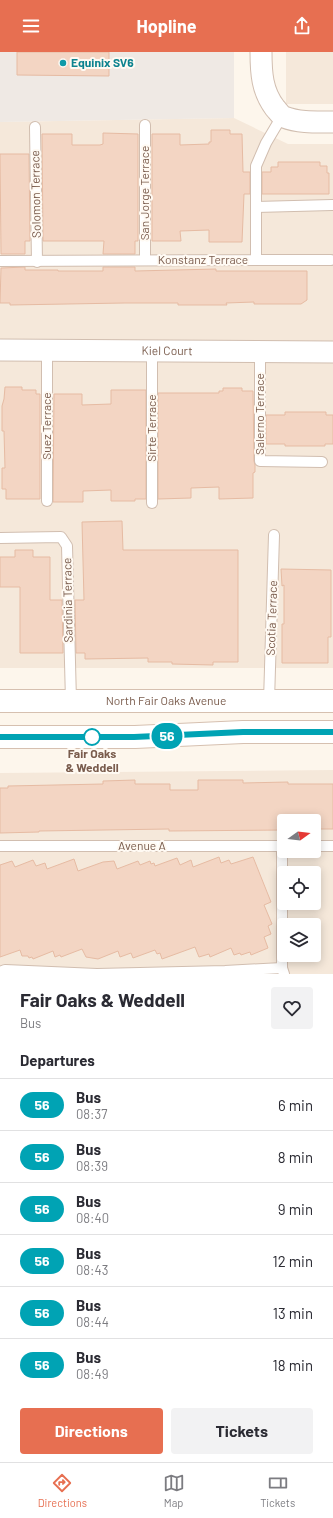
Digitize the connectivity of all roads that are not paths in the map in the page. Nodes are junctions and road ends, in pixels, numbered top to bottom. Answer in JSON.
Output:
{"nodes":[{"id":1,"x":261,"y":52,"type":"edge"},
{"id":2,"x":282,"y":116,"type":"junction"},
{"id":3,"x":333,"y":122,"type":"edge"},
{"id":4,"x":145,"y":125,"type":"dead end"},
{"id":5,"x":35,"y":127,"type":"dead end"},
{"id":6,"x":332,"y":205,"type":"dead end"},
{"id":7,"x":256,"y":207,"type":"junction"},
{"id":8,"x":145,"y":260,"type":"junction"},
{"id":9,"x":256,"y":260,"type":"junction"},
{"id":10,"x":331,"y":260,"type":"dead end"},
{"id":11,"x":0,"y":261,"type":"edge"},
{"id":12,"x":37,"y":262,"type":"junction"},
{"id":13,"x":0,"y":350,"type":"edge"},
{"id":14,"x":47,"y":351,"type":"junction"},
{"id":15,"x":152,"y":352,"type":"junction"},
{"id":16,"x":333,"y":352,"type":"edge"},
{"id":17,"x":260,"y":353,"type":"junction"},
{"id":18,"x":322,"y":462,"type":"dead end"},
{"id":19,"x":47,"y":501,"type":"dead end"},
{"id":20,"x":152,"y":503,"type":"dead end"},
{"id":21,"x":274,"y":535,"type":"dead end"},
{"id":22,"x":0,"y":538,"type":"edge"},
{"id":23,"x":0,"y":701,"type":"edge"},
{"id":24,"x":71,"y":701,"type":"junction"},
{"id":25,"x":269,"y":701,"type":"junction"},
{"id":26,"x":333,"y":701,"type":"edge"},
{"id":27,"x":333,"y":732,"type":"edge"},
{"id":28,"x":0,"y":737,"type":"edge"},
{"id":29,"x":0,"y":846,"type":"edge"},
{"id":30,"x":277,"y":846,"type":"edge"},
{"id":31,"x":321,"y":846,"type":"edge"},
{"id":32,"x":333,"y":846,"type":"edge"},
{"id":33,"x":283,"y":858,"type":"edge"},
{"id":34,"x":283,"y":971,"type":"edge"},
{"id":35,"x":0,"y":972,"type":"edge"},
{"id":36,"x":225,"y":972,"type":"edge"},
{"id":37,"x":97,"y":974,"type":"edge"}],
"edges":[{"from":1,"to":2,"type":"street"},
{"from":2,"to":3,"type":"street"},
{"from":2,"to":7,"type":"lane","name":"Konstanz Terrace"},
{"from":4,"to":8,"type":"lane","name":"San Jorge Terrace"},
{"from":5,"to":12,"type":"lane","name":"Solomon Terrace"},
{"from":6,"to":7,"type":"lane"},
{"from":7,"to":9,"type":"lane","name":"Konstanz Terrace"},
{"from":8,"to":9,"type":"lane","name":"Konstanz Terrace"},
{"from":8,"to":12,"type":"lane","name":"Konstanz Terrace"},
{"from":9,"to":10,"type":"lane"},
{"from":11,"to":12,"type":"lane","name":"Konstanz Terrace"},
{"from":13,"to":14,"type":"street","name":"Kiel Court"},
{"from":14,"to":15,"type":"street","name":"Kiel Court"},
{"from":14,"to":19,"type":"lane","name":"Suez Terrace"},
{"from":15,"to":17,"type":"street","name":"Kiel Court"},
{"from":15,"to":20,"type":"lane","name":"Sirte Terrace"},
{"from":16,"to":17,"type":"street","name":"Kiel Court"},
{"from":17,"to":18,"type":"lane","name":"Salerno Terrace"},
{"from":21,"to":25,"type":"lane","name":"Scotia Terrace"},
{"from":22,"to":24,"type":"lane","name":"Sardinia Terrace"},
{"from":23,"to":24,"type":"main road","name":"North Fair Oaks Avenue"},
{"from":24,"to":25,"type":"main road","name":"North Fair Oaks Avenue"},
{"from":25,"to":26,"type":"main road","name":"North Fair Oaks Avenue"},
{"from":27,"to":28,"type":"main road"},
{"from":29,"to":30,"type":"lane","name":"Avenue A"},
{"from":31,"to":32,"type":"lane"},
{"from":33,"to":34,"type":"lane"},
{"from":34,"to":36,"type":"lane"},
{"from":35,"to":37,"type":"lane"},
{"from":36,"to":37,"type":"lane"}]}
